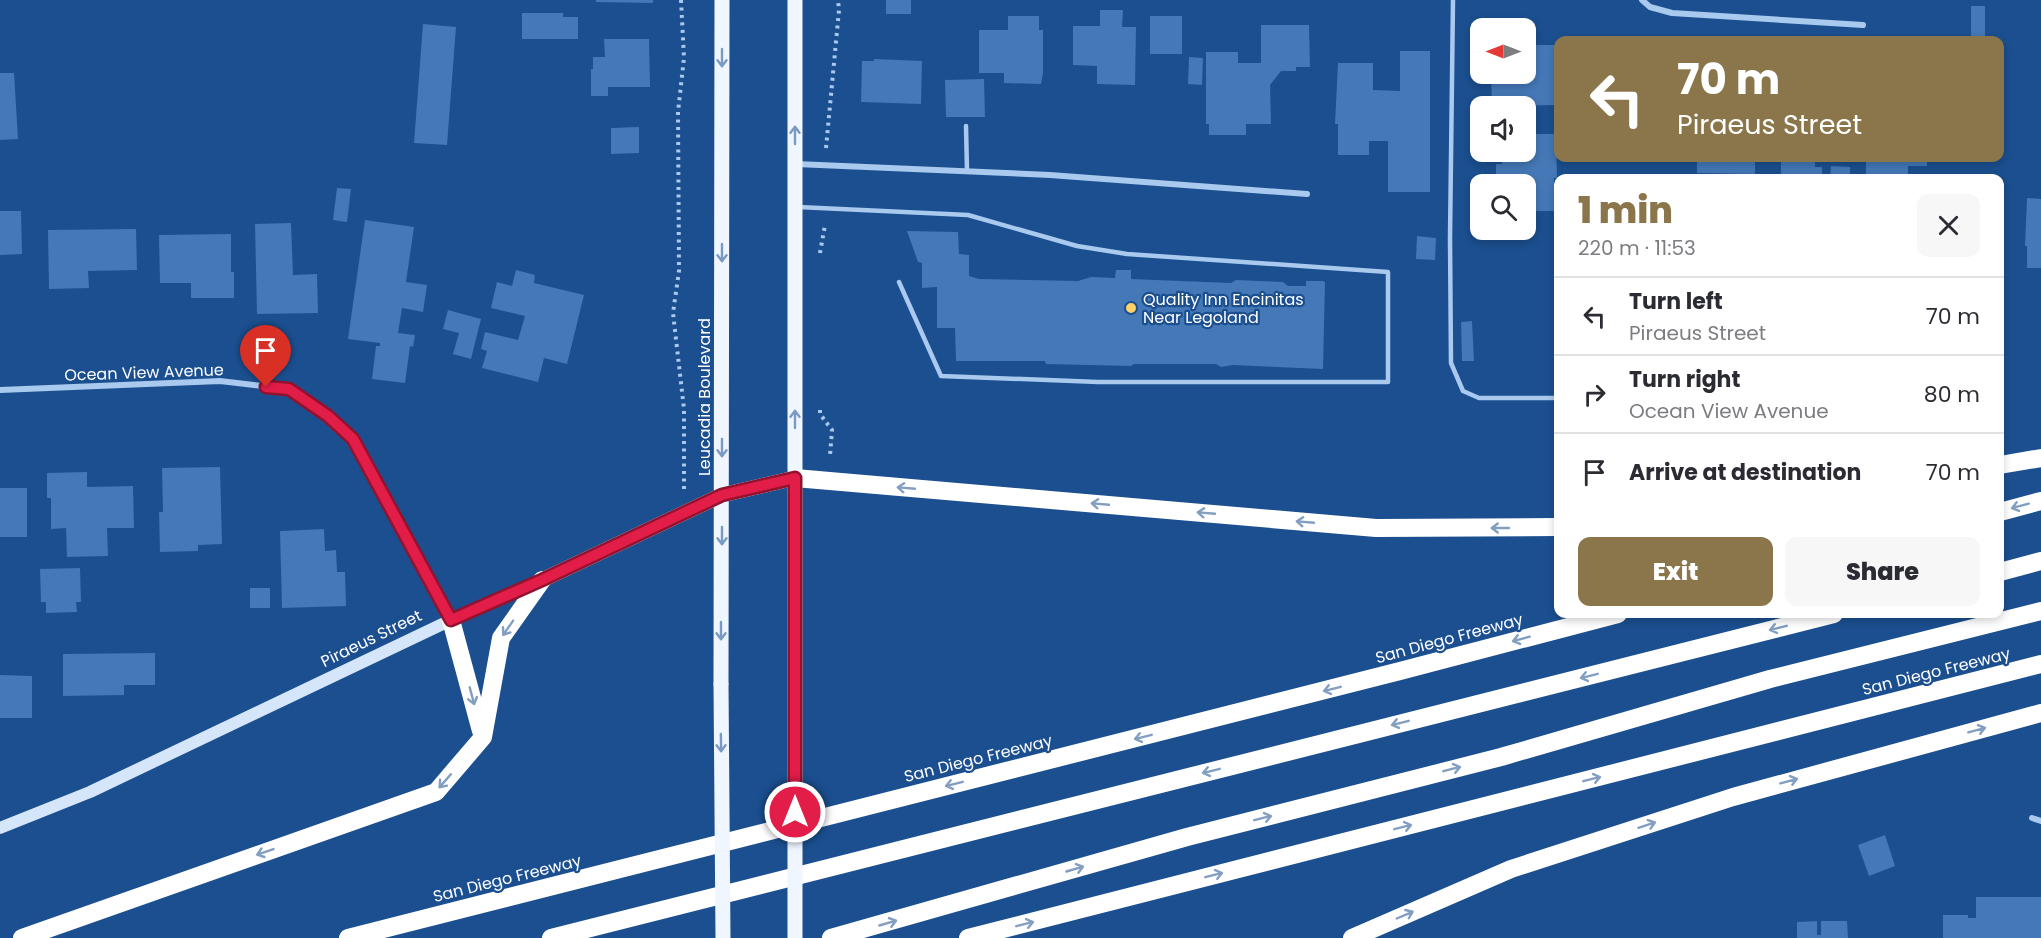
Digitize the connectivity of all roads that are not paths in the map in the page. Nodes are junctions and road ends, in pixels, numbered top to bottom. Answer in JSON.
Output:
{"nodes":[{"id":1,"x":722,"y":0,"type":"edge"},
{"id":2,"x":795,"y":0,"type":"edge"},
{"id":3,"x":1453,"y":0,"type":"edge"},
{"id":4,"x":1642,"y":0,"type":"edge"},
{"id":5,"x":1863,"y":25,"type":"dead end"},
{"id":6,"x":966,"y":126,"type":"dead end"},
{"id":7,"x":795,"y":164,"type":"junction"},
{"id":8,"x":967,"y":171,"type":"junction"},
{"id":9,"x":1306,"y":194,"type":"dead end"},
{"id":10,"x":795,"y":207,"type":"junction"},
{"id":11,"x":899,"y":282,"type":"dead end"},
{"id":12,"x":0,"y":390,"type":"edge"},
{"id":13,"x":1554,"y":398,"type":"edge"},
{"id":14,"x":2041,"y":458,"type":"edge"},
{"id":15,"x":2004,"y":464,"type":"edge"},
{"id":16,"x":795,"y":478,"type":"junction"},
{"id":17,"x":722,"y":495,"type":"junction"},
{"id":18,"x":2041,"y":501,"type":"edge"},
{"id":19,"x":2004,"y":511,"type":"edge"},
{"id":20,"x":1554,"y":527,"type":"edge"},
{"id":21,"x":2041,"y":561,"type":"edge"},
{"id":22,"x":2004,"y":571,"type":"edge"},
{"id":23,"x":542,"y":580,"type":"junction"},
{"id":24,"x":2041,"y":611,"type":"edge"},
{"id":25,"x":1603,"y":618,"type":"edge"},
{"id":26,"x":1818,"y":618,"type":"edge"},
{"id":27,"x":451,"y":620,"type":"junction"},
{"id":28,"x":2041,"y":664,"type":"edge"},
{"id":29,"x":2041,"y":713,"type":"edge"},
{"id":30,"x":483,"y":737,"type":"junction"},
{"id":31,"x":2032,"y":818,"type":"dead end"},
{"id":32,"x":2041,"y":821,"type":"edge"},
{"id":33,"x":0,"y":828,"type":"edge"},
{"id":34,"x":22,"y":938,"type":"edge"},
{"id":35,"x":348,"y":938,"type":"edge"},
{"id":36,"x":551,"y":938,"type":"edge"},
{"id":37,"x":723,"y":938,"type":"edge"},
{"id":38,"x":795,"y":938,"type":"edge"},
{"id":39,"x":831,"y":938,"type":"edge"},
{"id":40,"x":968,"y":938,"type":"edge"},
{"id":41,"x":1352,"y":938,"type":"edge"}],
"edges":[{"from":1,"to":17,"type":"main road","name":"Leucadia Boulevard","one_way":true},
{"from":7,"to":2,"type":"main road","one_way":true},
{"from":3,"to":13,"type":"lane"},
{"from":4,"to":5,"type":"street"},
{"from":6,"to":8,"type":"lane"},
{"from":7,"to":8,"type":"street"},
{"from":7,"to":10,"type":"main road"},
{"from":8,"to":9,"type":"street"},
{"from":10,"to":11,"type":"lane"},
{"from":16,"to":10,"type":"main road","one_way":true},
{"from":12,"to":27,"type":"street","name":"Ocean View Avenue"},
{"from":14,"to":15,"type":"highway"},
{"from":16,"to":17,"type":"main road","name":"Piraeus Street"},
{"from":20,"to":16,"type":"highway","one_way":true},
{"from":16,"to":38,"type":"main road","bridge":true},
{"from":17,"to":23,"type":"main road","name":"Piraeus Street"},
{"from":17,"to":37,"type":"main road","name":"Leucadia Boulevard","one_way":true,"bridge":true},
{"from":18,"to":19,"type":"highway","one_way":true},
{"from":21,"to":22,"type":"highway"},
{"from":23,"to":27,"type":"main road","name":"Piraeus Street"},
{"from":23,"to":30,"type":"highway","one_way":true},
{"from":39,"to":24,"type":"highway","one_way":true},
{"from":25,"to":35,"type":"highway","name":"San Diego Freeway","one_way":true},
{"from":26,"to":36,"type":"highway","one_way":true},
{"from":27,"to":30,"type":"highway","one_way":true},
{"from":27,"to":33,"type":"main road","name":"Piraeus Street"},
{"from":40,"to":28,"type":"highway","name":"San Diego Freeway","one_way":true},
{"from":41,"to":29,"type":"highway","one_way":true},
{"from":30,"to":34,"type":"highway","one_way":true},
{"from":31,"to":32,"type":"street"}]}
